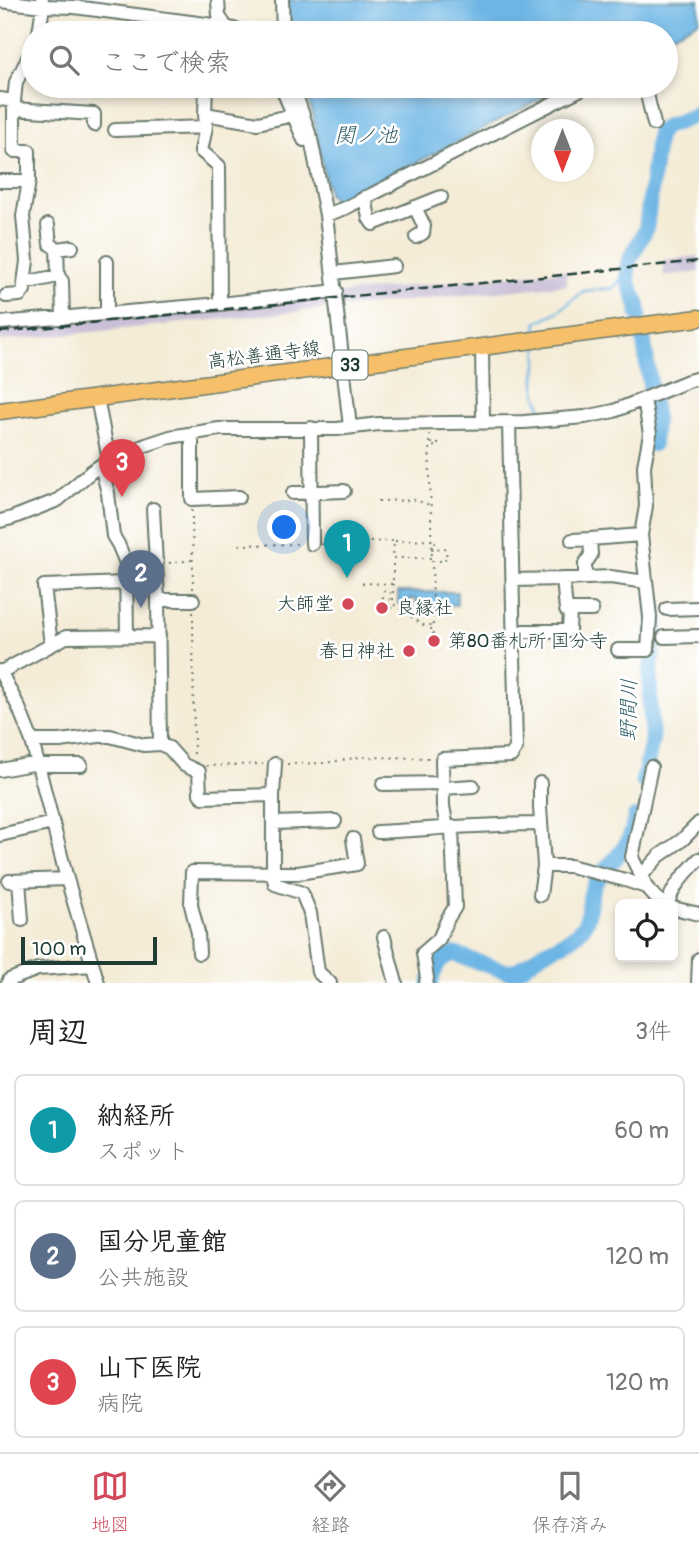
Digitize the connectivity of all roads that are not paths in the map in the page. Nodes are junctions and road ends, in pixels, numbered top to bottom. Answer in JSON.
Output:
{"nodes":[{"id":1,"x":218,"y":0,"type":"edge"},
{"id":2,"x":282,"y":0,"type":"edge"},
{"id":3,"x":0,"y":1,"type":"edge"},
{"id":4,"x":42,"y":3,"type":"edge"},
{"id":5,"x":40,"y":21,"type":"edge"},
{"id":6,"x":158,"y":21,"type":"edge"},
{"id":7,"x":222,"y":21,"type":"edge"},
{"id":8,"x":283,"y":21,"type":"edge"},
{"id":9,"x":21,"y":72,"type":"edge"},
{"id":10,"x":206,"y":98,"type":"edge"},
{"id":11,"x":286,"y":98,"type":"edge"},
{"id":12,"x":297,"y":98,"type":"edge"},
{"id":13,"x":563,"y":98,"type":"edge"},
{"id":14,"x":648,"y":98,"type":"edge"},
{"id":15,"x":0,"y":99,"type":"edge"},
{"id":16,"x":14,"y":105,"type":"junction"},
{"id":17,"x":293,"y":114,"type":"junction"},
{"id":18,"x":206,"y":121,"type":"junction"},
{"id":19,"x":0,"y":123,"type":"edge"},
{"id":20,"x":14,"y":123,"type":"junction"},
{"id":21,"x":654,"y":124,"type":"dead end"},
{"id":22,"x":94,"y":125,"type":"dead end"},
{"id":23,"x":116,"y":130,"type":"dead end"},
{"id":24,"x":0,"y":151,"type":"edge"},
{"id":25,"x":14,"y":151,"type":"junction"},
{"id":26,"x":315,"y":158,"type":"junction"},
{"id":27,"x":0,"y":181,"type":"edge"},
{"id":28,"x":29,"y":181,"type":"junction"},
{"id":29,"x":365,"y":197,"type":"junction"},
{"id":30,"x":441,"y":197,"type":"dead end"},
{"id":31,"x":415,"y":207,"type":"junction"},
{"id":32,"x":326,"y":215,"type":"junction"},
{"id":33,"x":48,"y":225,"type":"dead end"},
{"id":34,"x":416,"y":237,"type":"dead end"},
{"id":35,"x":72,"y":247,"type":"dead end"},
{"id":36,"x":57,"y":249,"type":"junction"},
{"id":37,"x":107,"y":262,"type":"dead end"},
{"id":38,"x":394,"y":266,"type":"dead end"},
{"id":39,"x":334,"y":273,"type":"junction"},
{"id":40,"x":58,"y":276,"type":"junction"},
{"id":41,"x":24,"y":286,"type":"junction"},
{"id":42,"x":40,"y":287,"type":"dead end"},
{"id":43,"x":336,"y":291,"type":"junction"},
{"id":44,"x":6,"y":296,"type":"dead end"},
{"id":45,"x":220,"y":304,"type":"junction"},
{"id":46,"x":107,"y":314,"type":"junction"},
{"id":47,"x":63,"y":318,"type":"junction"},
{"id":48,"x":699,"y":318,"type":"edge"},
{"id":49,"x":0,"y":323,"type":"edge"},
{"id":50,"x":482,"y":347,"type":"junction"},
{"id":51,"x":343,"y":366,"type":"junction"},
{"id":52,"x":699,"y":378,"type":"edge"},
{"id":53,"x":649,"y":397,"type":"junction"},
{"id":54,"x":97,"y":398,"type":"junction"},
{"id":55,"x":0,"y":411,"type":"edge"},
{"id":56,"x":484,"y":422,"type":"junction"},
{"id":57,"x":509,"y":422,"type":"junction"},
{"id":58,"x":351,"y":427,"type":"junction"},
{"id":59,"x":312,"y":428,"type":"junction"},
{"id":60,"x":192,"y":433,"type":"junction"},
{"id":61,"x":105,"y":463,"type":"junction"},
{"id":62,"x":344,"y":491,"type":"dead end"},
{"id":63,"x":293,"y":493,"type":"dead end"},
{"id":64,"x":312,"y":493,"type":"junction"},
{"id":65,"x":239,"y":497,"type":"dead end"},
{"id":66,"x":153,"y":509,"type":"dead end"},
{"id":67,"x":0,"y":521,"type":"edge"},
{"id":68,"x":641,"y":535,"type":"junction"},
{"id":69,"x":590,"y":539,"type":"junction"},
{"id":70,"x":572,"y":540,"type":"dead end"},
{"id":71,"x":312,"y":544,"type":"road end"},
{"id":72,"x":157,"y":562,"type":"junction"},
{"id":73,"x":126,"y":563,"type":"junction"},
{"id":74,"x":585,"y":578,"type":"junction"},
{"id":75,"x":564,"y":579,"type":"junction"},
{"id":76,"x":513,"y":580,"type":"junction"},
{"id":77,"x":646,"y":582,"type":"junction"},
{"id":78,"x":126,"y":583,"type":"junction"},
{"id":79,"x":159,"y":600,"type":"junction"},
{"id":80,"x":193,"y":600,"type":"road end"},
{"id":81,"x":667,"y":608,"type":"dead end"},
{"id":82,"x":699,"y":608,"type":"edge"},
{"id":83,"x":570,"y":610,"type":"junction"},
{"id":84,"x":592,"y":610,"type":"dead end"},
{"id":85,"x":523,"y":631,"type":"dead end"},
{"id":86,"x":127,"y":636,"type":"junction"},
{"id":87,"x":159,"y":636,"type":"junction"},
{"id":88,"x":664,"y":636,"type":"dead end"},
{"id":89,"x":699,"y":636,"type":"edge"},
{"id":90,"x":51,"y":645,"type":"junction"},
{"id":91,"x":618,"y":650,"type":"dead end"},
{"id":92,"x":0,"y":672,"type":"edge"},
{"id":93,"x":32,"y":741,"type":"junction"},
{"id":94,"x":160,"y":744,"type":"junction"},
{"id":95,"x":38,"y":764,"type":"junction"},
{"id":96,"x":275,"y":764,"type":"road end"},
{"id":97,"x":81,"y":765,"type":"dead end"},
{"id":98,"x":651,"y":767,"type":"dead end"},
{"id":99,"x":0,"y":770,"type":"edge"},
{"id":100,"x":540,"y":783,"type":"dead end"},
{"id":101,"x":383,"y":784,"type":"dead end"},
{"id":102,"x":442,"y":786,"type":"junction"},
{"id":103,"x":473,"y":786,"type":"dead end"},
{"id":104,"x":273,"y":795,"type":"junction"},
{"id":105,"x":335,"y":821,"type":"dead end"},
{"id":106,"x":53,"y":823,"type":"junction"},
{"id":107,"x":699,"y":823,"type":"edge"},
{"id":108,"x":273,"y":824,"type":"junction"},
{"id":109,"x":541,"y":824,"type":"junction"},
{"id":110,"x":449,"y":828,"type":"junction"},
{"id":111,"x":378,"y":832,"type":"dead end"},
{"id":112,"x":0,"y":835,"type":"edge"},
{"id":113,"x":353,"y":839,"type":"dead end"},
{"id":114,"x":699,"y":859,"type":"edge"},
{"id":115,"x":544,"y":866,"type":"junction"},
{"id":116,"x":273,"y":874,"type":"junction"},
{"id":117,"x":67,"y":879,"type":"junction"},
{"id":118,"x":644,"y":881,"type":"junction"},
{"id":119,"x":540,"y":895,"type":"dead end"},
{"id":120,"x":658,"y":899,"type":"edge"},
{"id":121,"x":669,"y":899,"type":"edge"},
{"id":122,"x":678,"y":909,"type":"edge"},
{"id":123,"x":699,"y":914,"type":"edge"},
{"id":124,"x":22,"y":920,"type":"dead end"},
{"id":125,"x":384,"y":937,"type":"dead end"},
{"id":126,"x":199,"y":953,"type":"dead end"},
{"id":127,"x":699,"y":959,"type":"edge"},
{"id":128,"x":93,"y":965,"type":"junction"},
{"id":129,"x":8,"y":983,"type":"edge"},
{"id":130,"x":98,"y":983,"type":"edge"},
{"id":131,"x":330,"y":983,"type":"edge"},
{"id":132,"x":396,"y":983,"type":"edge"},
{"id":133,"x":426,"y":983,"type":"edge"},
{"id":134,"x":698,"y":983,"type":"edge"}],
"edges":[{"from":1,"to":7,"type":"street"},
{"from":2,"to":8,"type":"street"},
{"from":3,"to":4,"type":"street"},
{"from":4,"to":5,"type":"street"},
{"from":4,"to":6,"type":"street"},
{"from":9,"to":16,"type":"street"},
{"from":10,"to":18,"type":"street"},
{"from":11,"to":17,"type":"street"},
{"from":12,"to":26,"type":"street"},
{"from":13,"to":29,"type":"street"},
{"from":14,"to":21,"type":"street"},
{"from":15,"to":16,"type":"street"},
{"from":16,"to":20,"type":"street"},
{"from":16,"to":22,"type":"street"},
{"from":17,"to":18,"type":"street"},
{"from":17,"to":26,"type":"street"},
{"from":18,"to":23,"type":"street"},
{"from":18,"to":45,"type":"street"},
{"from":19,"to":20,"type":"street"},
{"from":20,"to":25,"type":"street"},
{"from":24,"to":25,"type":"street"},
{"from":25,"to":28,"type":"street"},
{"from":26,"to":32,"type":"street"},
{"from":27,"to":28,"type":"street"},
{"from":28,"to":41,"type":"street"},
{"from":29,"to":31,"type":"street"},
{"from":29,"to":32,"type":"street"},
{"from":30,"to":31,"type":"street"},
{"from":31,"to":34,"type":"street"},
{"from":32,"to":39,"type":"street"},
{"from":33,"to":36,"type":"street"},
{"from":35,"to":36,"type":"street"},
{"from":36,"to":40,"type":"street"},
{"from":37,"to":46,"type":"street"},
{"from":38,"to":39,"type":"street"},
{"from":39,"to":43,"type":"street"},
{"from":40,"to":41,"type":"street"},
{"from":40,"to":47,"type":"street"},
{"from":41,"to":42,"type":"street"},
{"from":41,"to":44,"type":"street"},
{"from":43,"to":45,"type":"street"},
{"from":43,"to":51,"type":"street"},
{"from":45,"to":46,"type":"street"},
{"from":46,"to":47,"type":"street"},
{"from":47,"to":49,"type":"street"},
{"from":48,"to":50,"type":"main road","name":"高松善通寺線","number":"33"},
{"from":50,"to":51,"type":"main road","name":"高松善通寺線","number":"33"},
{"from":50,"to":56,"type":"street"},
{"from":51,"to":54,"type":"main road","name":"高松善通寺線","number":"33"},
{"from":51,"to":58,"type":"street"},
{"from":52,"to":53,"type":"street"},
{"from":53,"to":57,"type":"street"},
{"from":53,"to":68,"type":"street"},
{"from":54,"to":55,"type":"main road","name":"高松善通寺線","number":"33"},
{"from":54,"to":61,"type":"street"},
{"from":56,"to":57,"type":"street"},
{"from":56,"to":58,"type":"street"},
{"from":57,"to":76,"type":"street"},
{"from":58,"to":59,"type":"street"},
{"from":59,"to":60,"type":"street"},
{"from":59,"to":64,"type":"street"},
{"from":60,"to":61,"type":"street"},
{"from":60,"to":65,"type":"street"},
{"from":61,"to":67,"type":"street"},
{"from":61,"to":73,"type":"street"},
{"from":62,"to":64,"type":"street"},
{"from":63,"to":64,"type":"street"},
{"from":64,"to":71,"type":"street"},
{"from":66,"to":72,"type":"street"},
{"from":68,"to":69,"type":"street"},
{"from":68,"to":77,"type":"street"},
{"from":69,"to":70,"type":"street"},
{"from":69,"to":74,"type":"street"},
{"from":72,"to":73,"type":"street"},
{"from":72,"to":79,"type":"street"},
{"from":73,"to":78,"type":"street"},
{"from":74,"to":75,"type":"street"},
{"from":74,"to":77,"type":"street"},
{"from":75,"to":76,"type":"street"},
{"from":75,"to":83,"type":"street"},
{"from":76,"to":102,"type":"street"},
{"from":77,"to":91,"type":"street"},
{"from":78,"to":86,"type":"street"},
{"from":78,"to":90,"type":"street"},
{"from":79,"to":80,"type":"street"},
{"from":79,"to":87,"type":"street"},
{"from":81,"to":82,"type":"street"},
{"from":83,"to":84,"type":"street"},
{"from":83,"to":85,"type":"street"},
{"from":86,"to":87,"type":"street"},
{"from":86,"to":90,"type":"street"},
{"from":87,"to":94,"type":"street"},
{"from":88,"to":89,"type":"street"},
{"from":90,"to":92,"type":"street"},
{"from":92,"to":93,"type":"street"},
{"from":93,"to":94,"type":"street"},
{"from":93,"to":95,"type":"street"},
{"from":94,"to":104,"type":"street"},
{"from":95,"to":97,"type":"street"},
{"from":95,"to":99,"type":"street"},
{"from":95,"to":106,"type":"street"},
{"from":96,"to":104,"type":"street"},
{"from":98,"to":118,"type":"street"},
{"from":100,"to":109,"type":"street"},
{"from":101,"to":102,"type":"street"},
{"from":102,"to":103,"type":"street"},
{"from":102,"to":110,"type":"street"},
{"from":104,"to":108,"type":"street"},
{"from":105,"to":108,"type":"street"},
{"from":106,"to":112,"type":"street"},
{"from":106,"to":117,"type":"street"},
{"from":107,"to":118,"type":"street"},
{"from":108,"to":116,"type":"street"},
{"from":109,"to":110,"type":"street"},
{"from":109,"to":115,"type":"street"},
{"from":110,"to":111,"type":"street"},
{"from":110,"to":133,"type":"street"},
{"from":113,"to":116,"type":"street"},
{"from":114,"to":121,"type":"street"},
{"from":115,"to":118,"type":"street"},
{"from":115,"to":119,"type":"street"},
{"from":116,"to":126,"type":"street"},
{"from":116,"to":131,"type":"street"},
{"from":117,"to":124,"type":"street"},
{"from":117,"to":128,"type":"street"},
{"from":118,"to":120,"type":"street"},
{"from":122,"to":123,"type":"street"},
{"from":125,"to":132,"type":"street"},
{"from":127,"to":134,"type":"street"},
{"from":128,"to":129,"type":"street"},
{"from":128,"to":130,"type":"street"}]}
